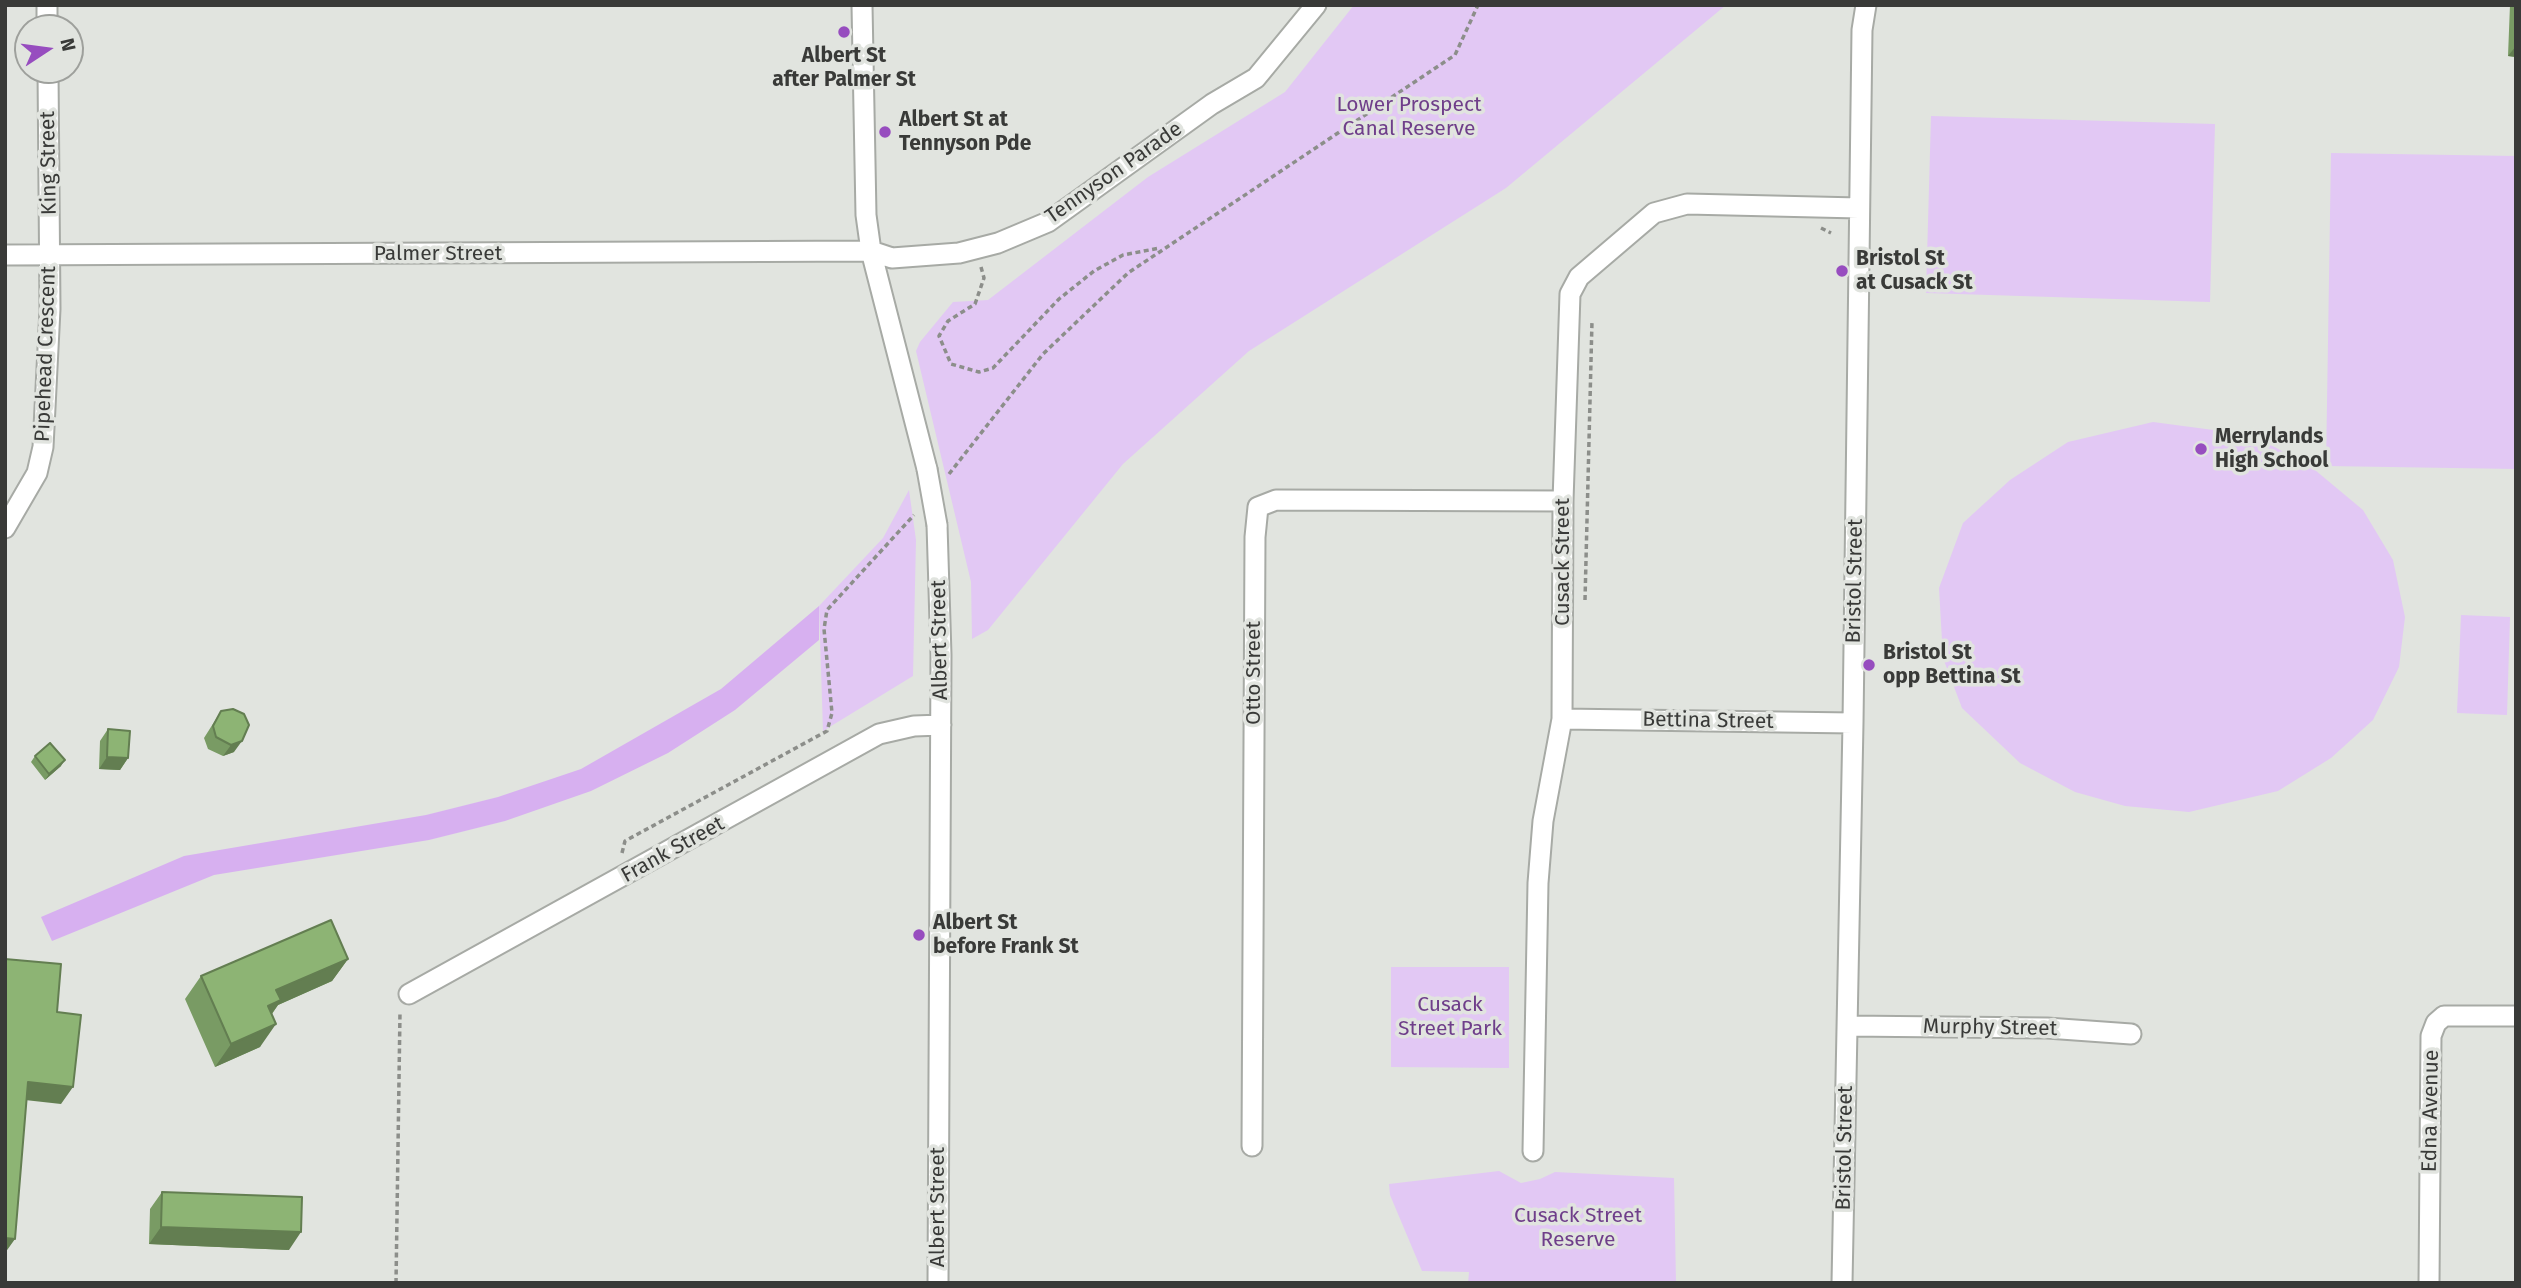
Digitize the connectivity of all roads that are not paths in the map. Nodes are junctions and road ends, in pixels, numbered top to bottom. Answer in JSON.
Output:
{"nodes":[{"id":1,"x":862,"y":5,"type":"edge"},
{"id":2,"x":1316,"y":5,"type":"edge"},
{"id":3,"x":1866,"y":5,"type":"edge"},
{"id":4,"x":48,"y":84,"type":"edge"},
{"id":5,"x":1859,"y":208,"type":"junction"},
{"id":6,"x":872,"y":251,"type":"junction"},
{"id":7,"x":5,"y":255,"type":"edge"},
{"id":8,"x":50,"y":255,"type":"junction"},
{"id":9,"x":1563,"y":501,"type":"junction"},
{"id":10,"x":5,"y":528,"type":"edge"},
{"id":11,"x":1562,"y":719,"type":"junction"},
{"id":12,"x":1853,"y":723,"type":"junction"},
{"id":13,"x":941,"y":725,"type":"junction"},
{"id":14,"x":409,"y":994,"type":"road end"},
{"id":15,"x":2516,"y":1016,"type":"edge"},
{"id":16,"x":1848,"y":1026,"type":"junction"},
{"id":17,"x":2132,"y":1034,"type":"dead end"},
{"id":18,"x":1252,"y":1146,"type":"dead end"},
{"id":19,"x":1533,"y":1151,"type":"dead end"},
{"id":20,"x":938,"y":1283,"type":"edge"},
{"id":21,"x":1842,"y":1283,"type":"edge"},
{"id":22,"x":2429,"y":1283,"type":"edge"}],
"edges":[{"from":1,"to":6,"type":"street","name":"Albert Street"},
{"from":2,"to":6,"type":"street","name":"Tennyson Parade"},
{"from":3,"to":5,"type":"street","name":"Bristol Street"},
{"from":4,"to":8,"type":"street","name":"King Street"},
{"from":5,"to":9,"type":"street","name":"Cusack Street"},
{"from":5,"to":12,"type":"street","name":"Bristol Street"},
{"from":6,"to":8,"type":"street","name":"Palmer Street"},
{"from":6,"to":13,"type":"street","name":"Albert Street","bridge":true},
{"from":7,"to":8,"type":"street","name":"Palmer Street"},
{"from":8,"to":10,"type":"street","name":"Pipehead Crescent"},
{"from":9,"to":11,"type":"street","name":"Cusack Street"},
{"from":9,"to":18,"type":"street","name":"Otto Street"},
{"from":11,"to":12,"type":"street","name":"Bettina Street"},
{"from":11,"to":19,"type":"street","name":"Cusack Street"},
{"from":12,"to":16,"type":"street","name":"Bristol Street"},
{"from":13,"to":14,"type":"street","name":"Frank Street"},
{"from":13,"to":20,"type":"street","name":"Albert Street"},
{"from":15,"to":22,"type":"street","name":"Edna Avenue"},
{"from":16,"to":17,"type":"street","name":"Murphy Street"},
{"from":16,"to":21,"type":"street","name":"Bristol Street"}]}
